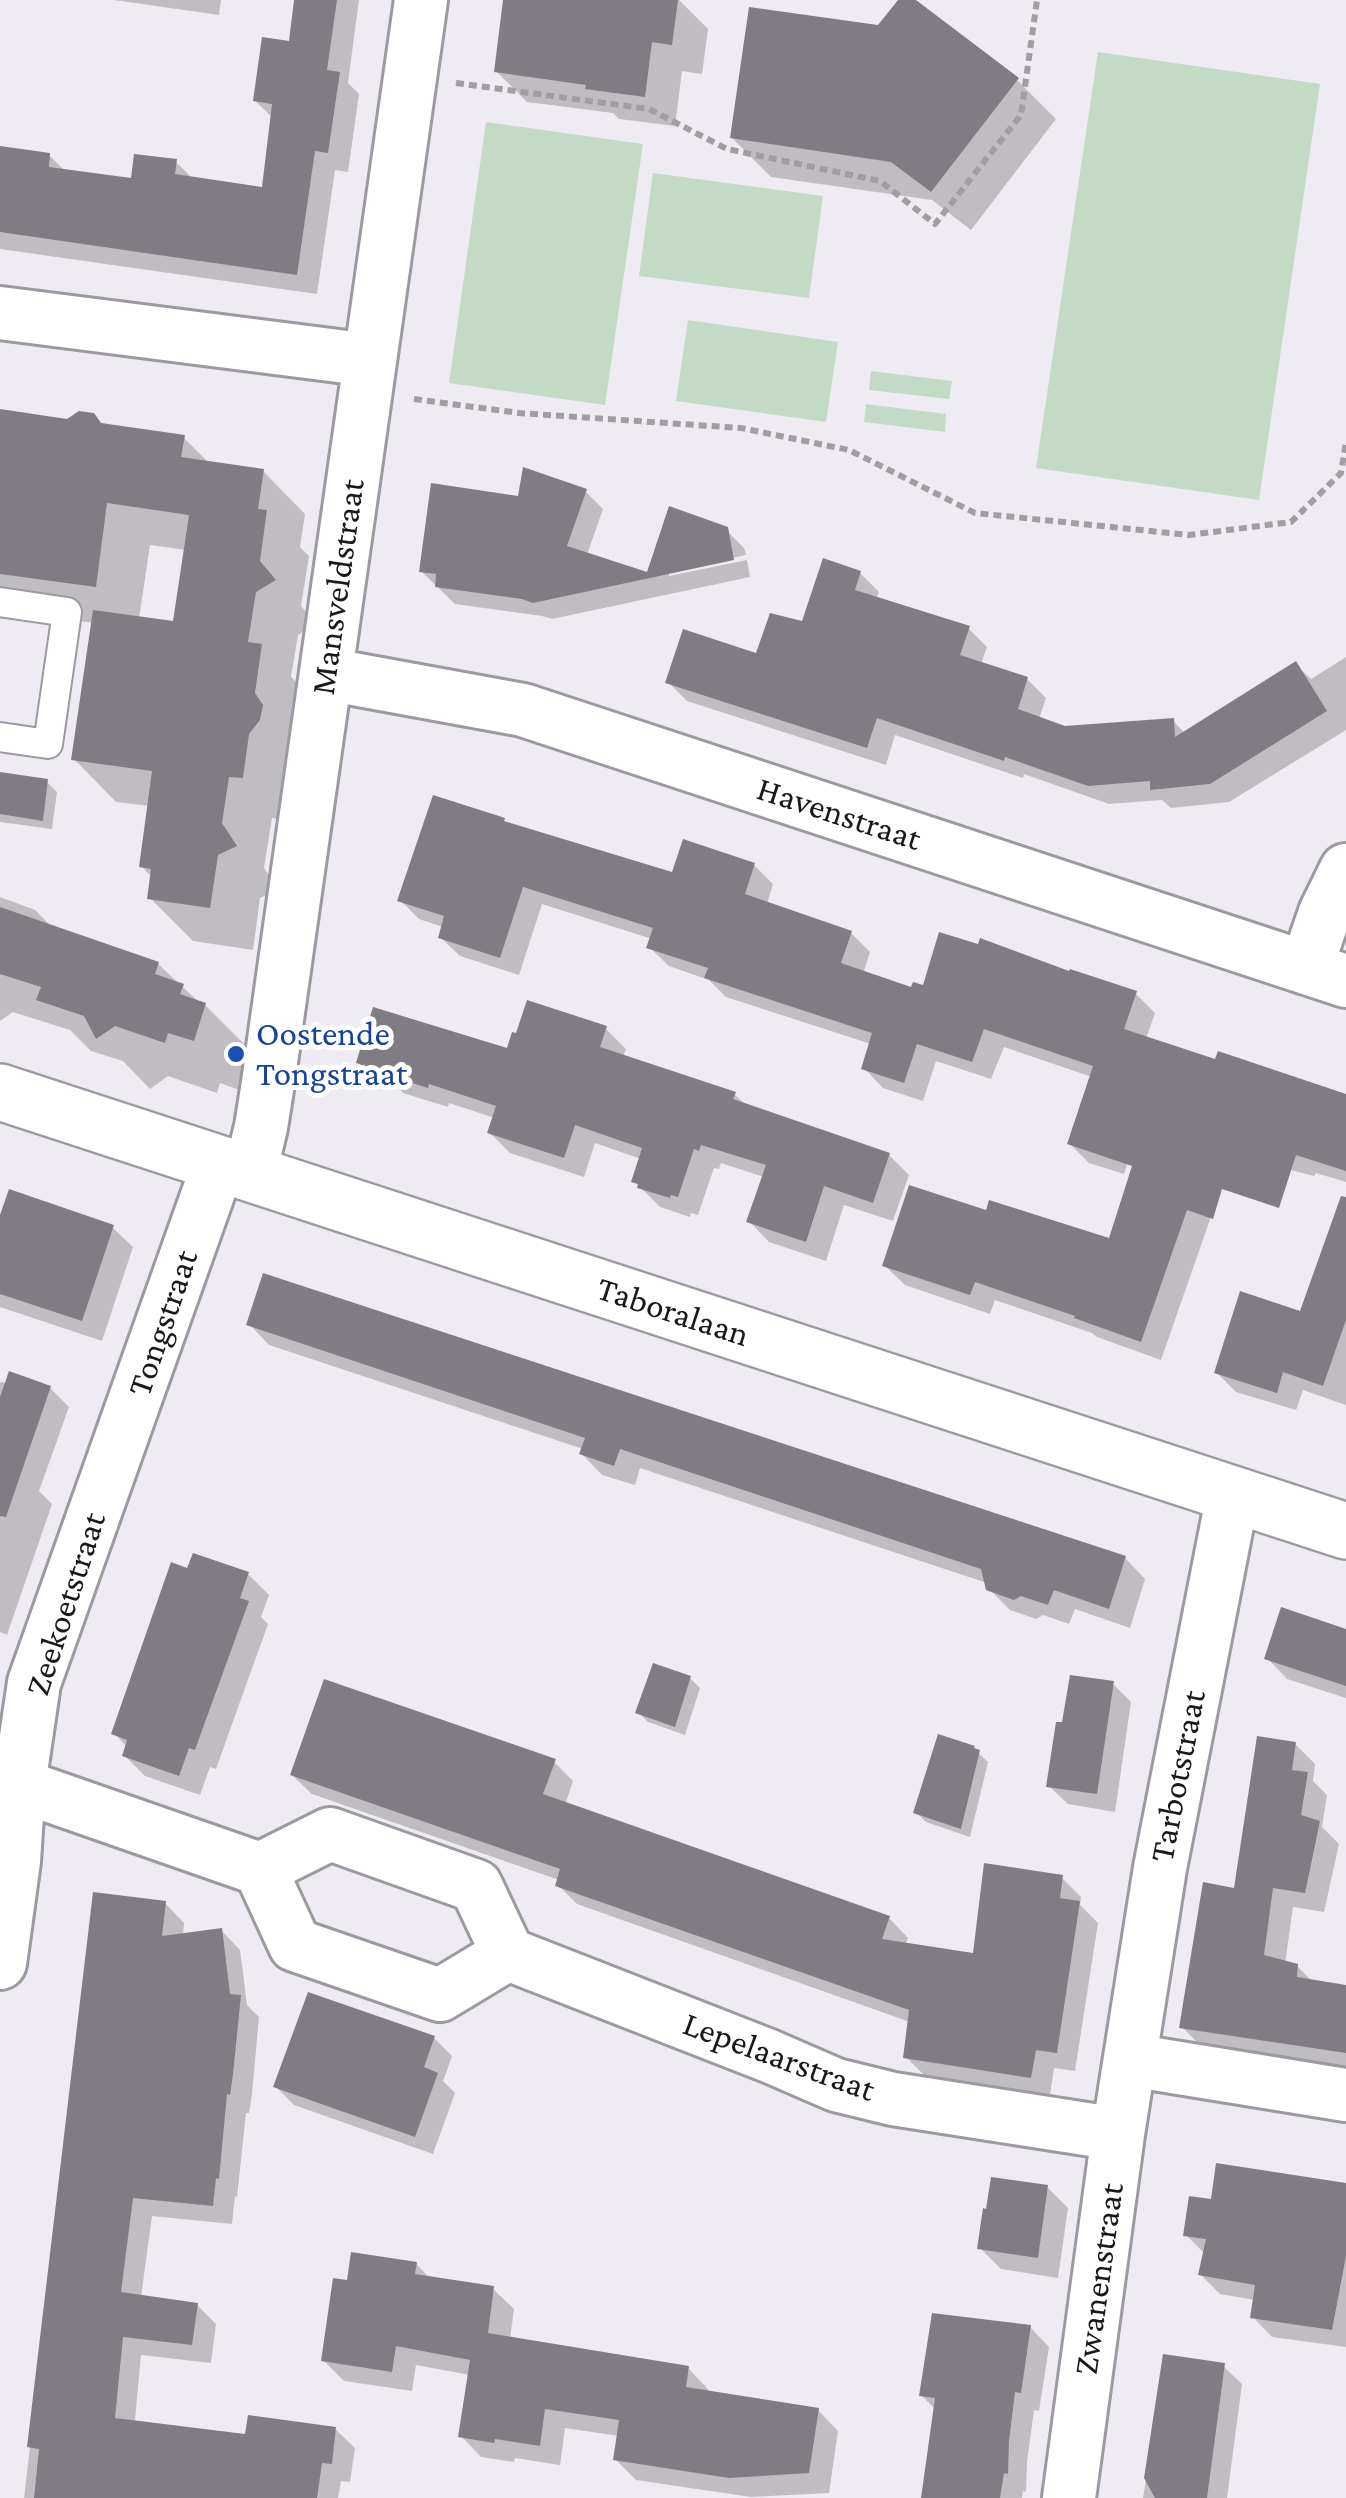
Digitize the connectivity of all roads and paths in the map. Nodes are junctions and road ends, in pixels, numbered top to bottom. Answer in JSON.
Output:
{"nodes":[{"id":1,"x":421,"y":0,"type":"edge"},
{"id":2,"x":1037,"y":0,"type":"edge"},
{"id":3,"x":410,"y":76,"type":"junction"},
{"id":4,"x":0,"y":313,"type":"edge"},
{"id":5,"x":368,"y":375,"type":"junction"},
{"id":6,"x":1346,"y":442,"type":"edge"},
{"id":7,"x":0,"y":602,"type":"edge"},
{"id":8,"x":326,"y":674,"type":"junction"},
{"id":9,"x":0,"y":737,"type":"edge"},
{"id":10,"x":1346,"y":870,"type":"edge"},
{"id":11,"x":1326,"y":975,"type":"edge"},
{"id":12,"x":0,"y":1092,"type":"edge"},
{"id":13,"x":234,"y":1168,"type":"junction"},
{"id":14,"x":106,"y":1484,"type":"joint"},
{"id":15,"x":1233,"y":1494,"type":"junction"},
{"id":16,"x":1346,"y":1531,"type":"edge"},
{"id":17,"x":19,"y":1785,"type":"junction"},
{"id":18,"x":260,"y":1868,"type":"junction"},
{"id":19,"x":508,"y":1954,"type":"junction"},
{"id":20,"x":0,"y":1963,"type":"edge"},
{"id":21,"x":1130,"y":2060,"type":"junction"},
{"id":22,"x":1346,"y":2094,"type":"edge"},
{"id":23,"x":1118,"y":2134,"type":"junction"},
{"id":24,"x":1069,"y":2498,"type":"edge"}],
"edges":[{"from":1,"to":3,"type":"street","name":"Mansveldstraat"},
{"from":2,"to":3,"type":"path"},
{"from":3,"to":5,"type":"street","name":"Mansveldstraat"},
{"from":4,"to":5,"type":"street"},
{"from":5,"to":6,"type":"path"},
{"from":5,"to":8,"type":"street","name":"Mansveldstraat"},
{"from":7,"to":9,"type":"lane"},
{"from":8,"to":11,"type":"street","name":"Havenstraat"},
{"from":8,"to":13,"type":"street","name":"Mansveldstraat"},
{"from":10,"to":11,"type":"street"},
{"from":12,"to":13,"type":"street","name":"Taboralaan"},
{"from":13,"to":14,"type":"street","name":"Tongstraat"},
{"from":13,"to":15,"type":"street","name":"Taboralaan"},
{"from":14,"to":17,"type":"street","name":"Zeekoetstraat"},
{"from":15,"to":16,"type":"street","name":"Taboralaan"},
{"from":15,"to":21,"type":"street","name":"Tarbotstraat"},
{"from":17,"to":18,"type":"street"},
{"from":17,"to":20,"type":"street","name":"Zeekoetstraat"},
{"from":18,"to":19,"type":"street"},
{"from":18,"to":19,"type":"street"},
{"from":19,"to":23,"type":"street","name":"Lepelaarstraat"},
{"from":21,"to":22,"type":"street"},
{"from":21,"to":23,"type":"street","name":"Zwanenstraat"},
{"from":23,"to":24,"type":"street","name":"Zwanenstraat"}]}
